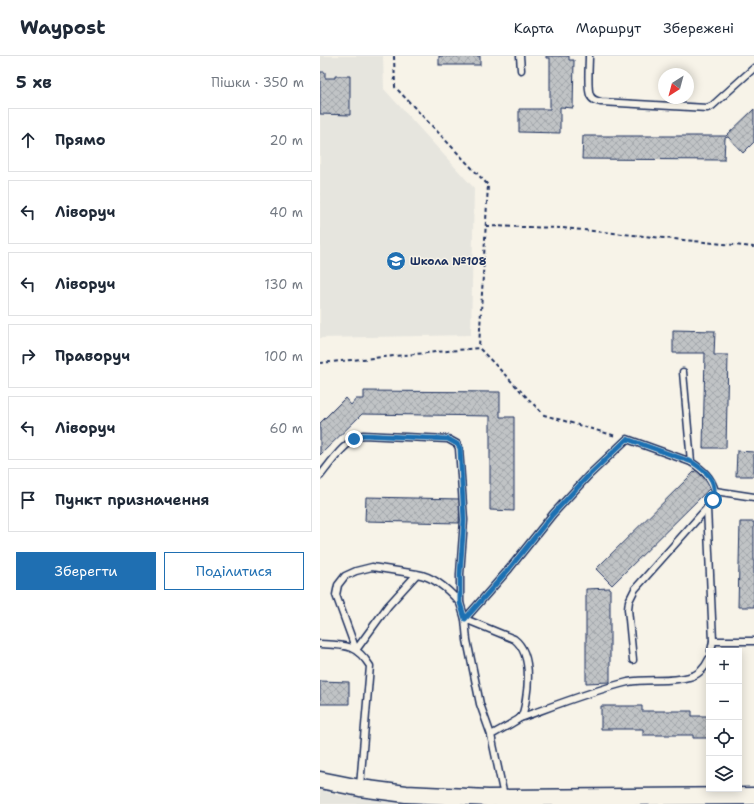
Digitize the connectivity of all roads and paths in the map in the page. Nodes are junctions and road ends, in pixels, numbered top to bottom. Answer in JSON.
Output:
{"nodes":[{"id":1,"x":394,"y":56,"type":"edge"},
{"id":2,"x":520,"y":56,"type":"edge"},
{"id":3,"x":589,"y":56,"type":"edge"},
{"id":4,"x":754,"y":68,"type":"edge"},
{"id":5,"x":521,"y":70,"type":"dead end"},
{"id":6,"x":486,"y":226,"type":"junction"},
{"id":7,"x":754,"y":246,"type":"edge"},
{"id":8,"x":479,"y":348,"type":"junction"},
{"id":9,"x":320,"y":363,"type":"edge"},
{"id":10,"x":683,"y":372,"type":"dead end"},
{"id":11,"x":627,"y":439,"type":"junction"},
{"id":12,"x":692,"y":462,"type":"junction"},
{"id":13,"x":320,"y":476,"type":"edge"},
{"id":14,"x":715,"y":491,"type":"junction"},
{"id":15,"x":754,"y":497,"type":"edge"},
{"id":16,"x":708,"y":508,"type":"junction"},
{"id":17,"x":418,"y":574,"type":"junction"},
{"id":18,"x":460,"y":603,"type":"junction"},
{"id":19,"x":465,"y":619,"type":"junction"},
{"id":20,"x":712,"y":641,"type":"junction"},
{"id":21,"x":754,"y":641,"type":"edge"},
{"id":22,"x":320,"y":644,"type":"edge"},
{"id":23,"x":711,"y":648,"type":"edge"},
{"id":24,"x":356,"y":650,"type":"junction"},
{"id":25,"x":633,"y":660,"type":"dead end"},
{"id":26,"x":706,"y":664,"type":"edge"},
{"id":27,"x":520,"y":718,"type":"junction"},
{"id":28,"x":491,"y":735,"type":"junction"},
{"id":29,"x":320,"y":780,"type":"edge"},
{"id":30,"x":360,"y":788,"type":"junction"},
{"id":31,"x":754,"y":796,"type":"edge"},
{"id":32,"x":505,"y":797,"type":"junction"}],
"edges":[{"from":1,"to":6,"type":"path"},
{"from":2,"to":5,"type":"lane"},
{"from":3,"to":4,"type":"lane"},
{"from":6,"to":7,"type":"path"},
{"from":6,"to":8,"type":"path"},
{"from":8,"to":9,"type":"path"},
{"from":8,"to":11,"type":"path"},
{"from":10,"to":12,"type":"lane"},
{"from":11,"to":12,"type":"lane"},
{"from":11,"to":19,"type":"lane"},
{"from":12,"to":14,"type":"lane"},
{"from":13,"to":18,"type":"lane"},
{"from":14,"to":15,"type":"lane"},
{"from":14,"to":16,"type":"lane"},
{"from":16,"to":20,"type":"lane"},
{"from":16,"to":25,"type":"lane"},
{"from":17,"to":18,"type":"lane"},
{"from":17,"to":24,"type":"lane"},
{"from":17,"to":24,"type":"lane"},
{"from":18,"to":19,"type":"lane"},
{"from":19,"to":27,"type":"lane"},
{"from":19,"to":28,"type":"lane"},
{"from":20,"to":21,"type":"lane"},
{"from":20,"to":23,"type":"lane"},
{"from":22,"to":24,"type":"lane"},
{"from":24,"to":30,"type":"lane"},
{"from":26,"to":27,"type":"lane"},
{"from":27,"to":28,"type":"lane"},
{"from":28,"to":32,"type":"lane"},
{"from":29,"to":30,"type":"street"},
{"from":30,"to":32,"type":"street"},
{"from":31,"to":32,"type":"street"}]}
